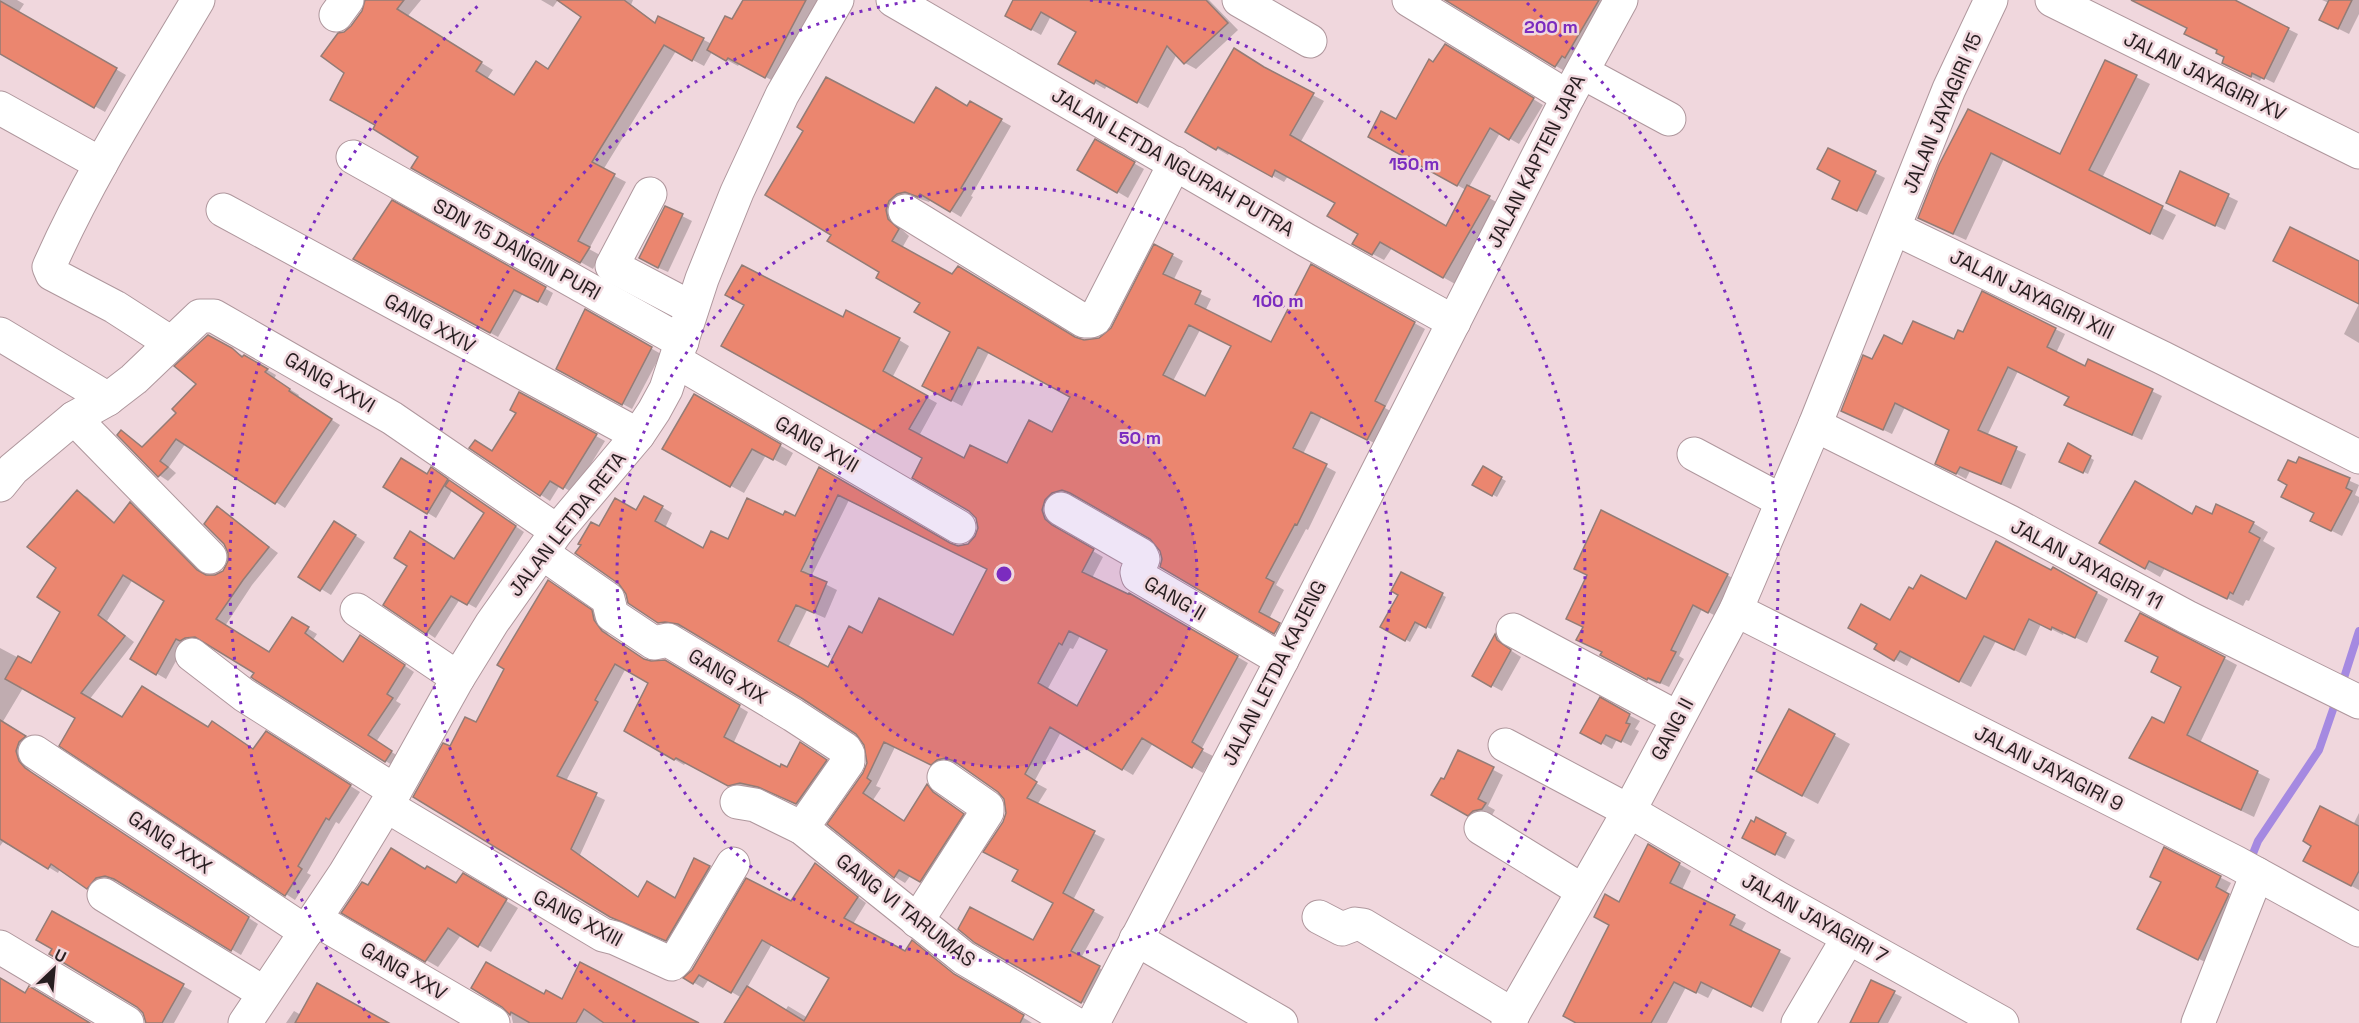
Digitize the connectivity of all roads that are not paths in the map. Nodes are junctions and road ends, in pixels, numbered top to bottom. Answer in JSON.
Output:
{"nodes":[{"id":1,"x":198,"y":0,"type":"edge"},
{"id":2,"x":837,"y":0,"type":"edge"},
{"id":3,"x":893,"y":0,"type":"edge"},
{"id":4,"x":1239,"y":0,"type":"edge"},
{"id":5,"x":1408,"y":0,"type":"edge"},
{"id":6,"x":1621,"y":0,"type":"edge"},
{"id":7,"x":1991,"y":0,"type":"edge"},
{"id":8,"x":2052,"y":0,"type":"edge"},
{"id":9,"x":1310,"y":41,"type":"dead end"},
{"id":10,"x":1575,"y":84,"type":"junction"},
{"id":11,"x":0,"y":108,"type":"edge"},
{"id":12,"x":1669,"y":119,"type":"dead end"},
{"id":13,"x":2359,"y":152,"type":"edge"},
{"id":14,"x":353,"y":157,"type":"dead end"},
{"id":15,"x":1175,"y":162,"type":"junction"},
{"id":16,"x":101,"y":164,"type":"junction"},
{"id":17,"x":650,"y":194,"type":"dead end"},
{"id":18,"x":223,"y":210,"type":"dead end"},
{"id":19,"x":905,"y":211,"type":"dead end"},
{"id":20,"x":1894,"y":228,"type":"junction"},
{"id":21,"x":693,"y":308,"type":"junction"},
{"id":22,"x":1454,"y":322,"type":"junction"},
{"id":23,"x":0,"y":334,"type":"edge"},
{"id":24,"x":171,"y":343,"type":"junction"},
{"id":25,"x":679,"y":351,"type":"junction"},
{"id":26,"x":108,"y":399,"type":"junction"},
{"id":27,"x":74,"y":418,"type":"junction"},
{"id":28,"x":1815,"y":425,"type":"junction"},
{"id":29,"x":638,"y":435,"type":"junction"},
{"id":30,"x":1695,"y":454,"type":"dead end"},
{"id":31,"x":2359,"y":458,"type":"edge"},
{"id":32,"x":4,"y":472,"type":"edge"},
{"id":33,"x":1782,"y":501,"type":"junction"},
{"id":34,"x":1060,"y":509,"type":"dead end"},
{"id":35,"x":958,"y":527,"type":"dead end"},
{"id":36,"x":550,"y":542,"type":"junction"},
{"id":37,"x":210,"y":557,"type":"dead end"},
{"id":38,"x":357,"y":610,"type":"dead end"},
{"id":39,"x":1736,"y":610,"type":"junction"},
{"id":40,"x":1513,"y":630,"type":"dead end"},
{"id":41,"x":192,"y":655,"type":"dead end"},
{"id":42,"x":1282,"y":660,"type":"junction"},
{"id":43,"x":458,"y":678,"type":"junction"},
{"id":44,"x":2359,"y":702,"type":"edge"},
{"id":45,"x":1678,"y":717,"type":"junction"},
{"id":46,"x":1505,"y":745,"type":"dead end"},
{"id":47,"x":35,"y":752,"type":"dead end"},
{"id":48,"x":944,"y":777,"type":"dead end"},
{"id":49,"x":391,"y":798,"type":"junction"},
{"id":50,"x":737,"y":802,"type":"dead end"},
{"id":51,"x":1629,"y":811,"type":"junction"},
{"id":52,"x":802,"y":828,"type":"junction"},
{"id":53,"x":1481,"y":828,"type":"dead end"},
{"id":54,"x":733,"y":864,"type":"dead end"},
{"id":55,"x":2249,"y":869,"type":"junction"},
{"id":56,"x":1583,"y":891,"type":"junction"},
{"id":57,"x":104,"y":895,"type":"dead end"},
{"id":58,"x":1318,"y":917,"type":"dead end"},
{"id":59,"x":917,"y":921,"type":"junction"},
{"id":60,"x":310,"y":926,"type":"junction"},
{"id":61,"x":2359,"y":930,"type":"edge"},
{"id":62,"x":1848,"y":938,"type":"junction"},
{"id":63,"x":1136,"y":939,"type":"junction"},
{"id":64,"x":0,"y":947,"type":"edge"},
{"id":65,"x":264,"y":993,"type":"junction"},
{"id":66,"x":1510,"y":1019,"type":"edge"},
{"id":67,"x":127,"y":1023,"type":"edge"},
{"id":68,"x":245,"y":1023,"type":"edge"},
{"id":69,"x":492,"y":1023,"type":"edge"},
{"id":70,"x":1074,"y":1023,"type":"edge"},
{"id":71,"x":1093,"y":1023,"type":"edge"},
{"id":72,"x":1281,"y":1023,"type":"edge"},
{"id":73,"x":1798,"y":1023,"type":"edge"},
{"id":74,"x":2002,"y":1023,"type":"edge"},
{"id":75,"x":2198,"y":1023,"type":"edge"}],
"edges":[{"from":1,"to":16,"type":"street"},
{"from":2,"to":21,"type":"street","name":"JALAN LETDA RETA"},
{"from":3,"to":15,"type":"street","name":"JALAN LETDA NGURAH PUTRA"},
{"from":4,"to":9,"type":"street"},
{"from":5,"to":10,"type":"street"},
{"from":6,"to":10,"type":"street","name":"JALAN KAPTEN JAPA"},
{"from":7,"to":20,"type":"street","name":"JALAN JAYAGIRI 15"},
{"from":8,"to":13,"type":"street","name":"JALAN JAYAGIRI XV"},
{"from":10,"to":12,"type":"street"},
{"from":10,"to":22,"type":"street","name":"JALAN KAPTEN JAPA"},
{"from":11,"to":16,"type":"street"},
{"from":14,"to":25,"type":"street","name":"SDN 15 DANGIN PURI"},
{"from":15,"to":19,"type":"street"},
{"from":15,"to":22,"type":"street","name":"JALAN LETDA NGURAH PUTRA"},
{"from":16,"to":24,"type":"street"},
{"from":17,"to":21,"type":"street"},
{"from":18,"to":29,"type":"street","name":"GANG XXIV"},
{"from":20,"to":28,"type":"street"},
{"from":20,"to":31,"type":"street","name":"JALAN JAYAGIRI XIII"},
{"from":21,"to":25,"type":"street","name":"JALAN LETDA RETA"},
{"from":22,"to":42,"type":"street","name":"JALAN LETDA KAJENG"},
{"from":23,"to":26,"type":"street"},
{"from":24,"to":26,"type":"street","name":"GANG XXVI"},
{"from":24,"to":36,"type":"street","name":"GANG XXVI"},
{"from":25,"to":29,"type":"street","name":"JALAN LETDA RETA"},
{"from":25,"to":35,"type":"street","name":"GANG XVII"},
{"from":26,"to":27,"type":"street","name":"GANG XXVI"},
{"from":27,"to":32,"type":"street","name":"GANG XXVI"},
{"from":27,"to":37,"type":"street"},
{"from":28,"to":33,"type":"street","name":"GANG II"},
{"from":28,"to":44,"type":"street","name":"JALAN JAYAGIRI 11"},
{"from":29,"to":36,"type":"street","name":"JALAN LETDA RETA"},
{"from":30,"to":33,"type":"street"},
{"from":33,"to":39,"type":"street","name":"GANG II"},
{"from":34,"to":42,"type":"street","name":"GANG II"},
{"from":36,"to":43,"type":"street","name":"JALAN LETDA RETA"},
{"from":36,"to":52,"type":"street","name":"GANG XIX"},
{"from":38,"to":43,"type":"street"},
{"from":39,"to":45,"type":"street","name":"GANG II"},
{"from":39,"to":55,"type":"street","name":"JALAN JAYAGIRI 9"},
{"from":40,"to":45,"type":"street"},
{"from":41,"to":49,"type":"street"},
{"from":42,"to":63,"type":"street","name":"JALAN LETDA KAJENG"},
{"from":43,"to":49,"type":"street","name":"JALAN LETDA RETA"},
{"from":45,"to":51,"type":"street","name":"GANG II"},
{"from":46,"to":51,"type":"street","name":"JALAN JAYAGIRI 7"},
{"from":47,"to":60,"type":"street","name":"GANG XXX"},
{"from":48,"to":59,"type":"street"},
{"from":49,"to":54,"type":"street","name":"GANG XXIII"},
{"from":49,"to":60,"type":"street","name":"JALAN LETDA RETA"},
{"from":50,"to":52,"type":"street","name":"GANG VI TARUMAS"},
{"from":51,"to":56,"type":"street","name":"GANG II"},
{"from":51,"to":62,"type":"street","name":"JALAN JAYAGIRI 7"},
{"from":52,"to":59,"type":"street","name":"GANG VI TARUMAS"},
{"from":53,"to":56,"type":"street"},
{"from":55,"to":61,"type":"street","name":"JALAN JAYAGIRI 9"},
{"from":55,"to":75,"type":"street"},
{"from":56,"to":66,"type":"street","name":"GANG II"},
{"from":57,"to":65,"type":"street"},
{"from":58,"to":66,"type":"street"},
{"from":59,"to":70,"type":"street","name":"GANG VI TARUMAS"},
{"from":60,"to":65,"type":"street","name":"JALAN LETDA RETA"},
{"from":60,"to":69,"type":"street","name":"GANG XXV"},
{"from":62,"to":73,"type":"street"},
{"from":62,"to":74,"type":"street","name":"JALAN JAYAGIRI 7"},
{"from":63,"to":71,"type":"street","name":"JALAN LETDA KAJENG"},
{"from":63,"to":72,"type":"street"},
{"from":64,"to":67,"type":"street"},
{"from":65,"to":68,"type":"street","name":"JALAN LETDA RETA"}]}
